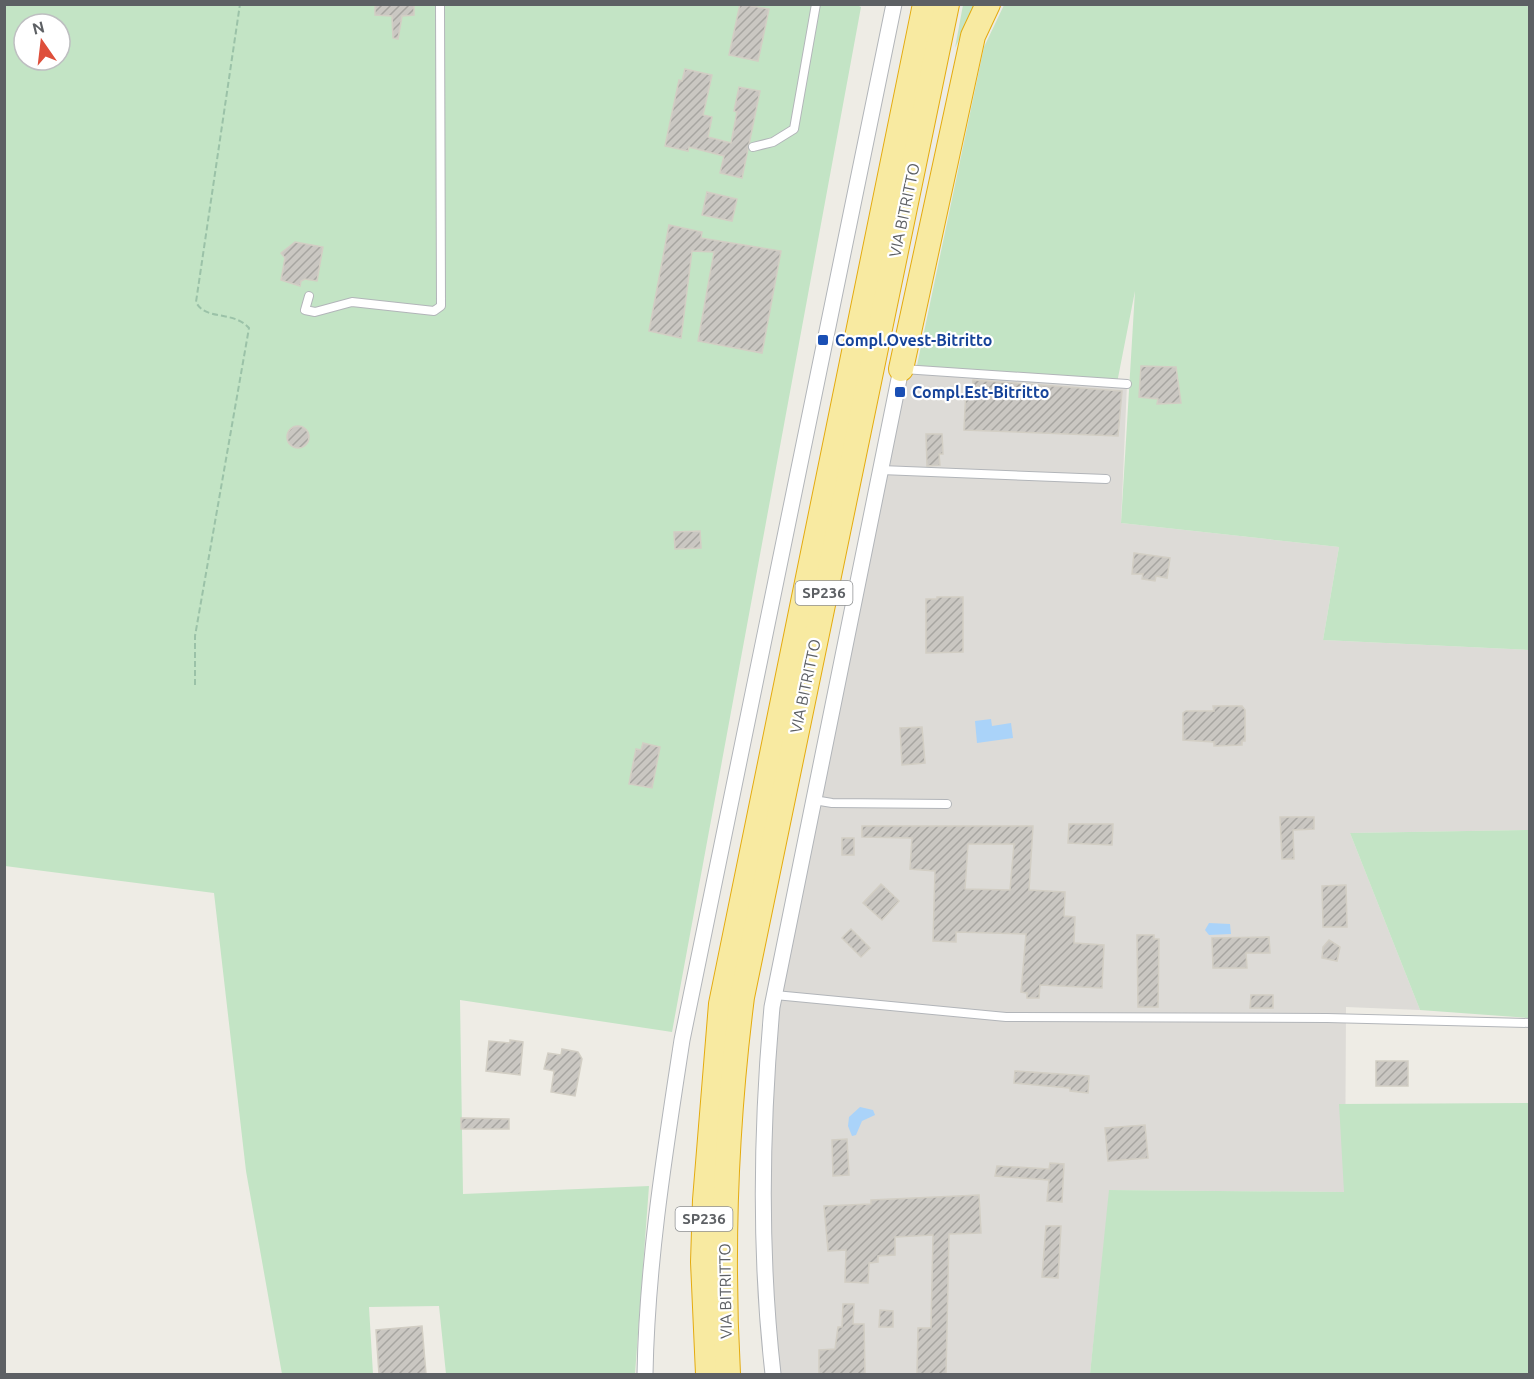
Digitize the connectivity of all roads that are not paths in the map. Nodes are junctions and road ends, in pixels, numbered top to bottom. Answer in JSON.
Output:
{"nodes":[{"id":1,"x":440,"y":4,"type":"edge"},
{"id":2,"x":816,"y":4,"type":"edge"},
{"id":3,"x":894,"y":4,"type":"edge"},
{"id":4,"x":988,"y":4,"type":"edge"},
{"id":5,"x":941,"y":7,"type":"edge"},
{"id":6,"x":753,"y":147,"type":"dead end"},
{"id":7,"x":309,"y":296,"type":"dead end"},
{"id":8,"x":901,"y":369,"type":"junction"},
{"id":9,"x":1127,"y":384,"type":"dead end"},
{"id":10,"x":881,"y":470,"type":"junction"},
{"id":11,"x":1106,"y":479,"type":"dead end"},
{"id":12,"x":814,"y":801,"type":"junction"},
{"id":13,"x":947,"y":804,"type":"dead end"},
{"id":14,"x":775,"y":995,"type":"junction"},
{"id":15,"x":1530,"y":1023,"type":"edge"},
{"id":16,"x":715,"y":1063,"type":"junction"},
{"id":17,"x":725,"y":1186,"type":"junction"},
{"id":18,"x":645,"y":1374,"type":"edge"},
{"id":19,"x":695,"y":1374,"type":"edge"},
{"id":20,"x":708,"y":1374,"type":"edge"},
{"id":21,"x":728,"y":1374,"type":"edge"},
{"id":22,"x":740,"y":1374,"type":"edge"},
{"id":23,"x":772,"y":1374,"type":"edge"}],
"edges":[{"from":1,"to":7,"type":"lane"},
{"from":2,"to":6,"type":"lane"},
{"from":3,"to":18,"type":"street"},
{"from":4,"to":8,"type":"highway"},
{"from":5,"to":16,"type":"highway","name":"VIA BITRITTO","number":"SP236"},
{"from":5,"to":17,"type":"highway","name":"VIA BITRITTO","number":"SP236"},
{"from":8,"to":9,"type":"lane"},
{"from":8,"to":10,"type":"street"},
{"from":10,"to":11,"type":"lane"},
{"from":10,"to":12,"type":"street"},
{"from":12,"to":13,"type":"lane"},
{"from":12,"to":14,"type":"street"},
{"from":14,"to":15,"type":"lane"},
{"from":14,"to":23,"type":"street"},
{"from":16,"to":19,"type":"highway"},
{"from":16,"to":20,"type":"highway","name":"VIA BITRITTO","number":"SP236"},
{"from":17,"to":21,"type":"highway","name":"VIA BITRITTO","number":"SP236"},
{"from":17,"to":22,"type":"highway"}]}
